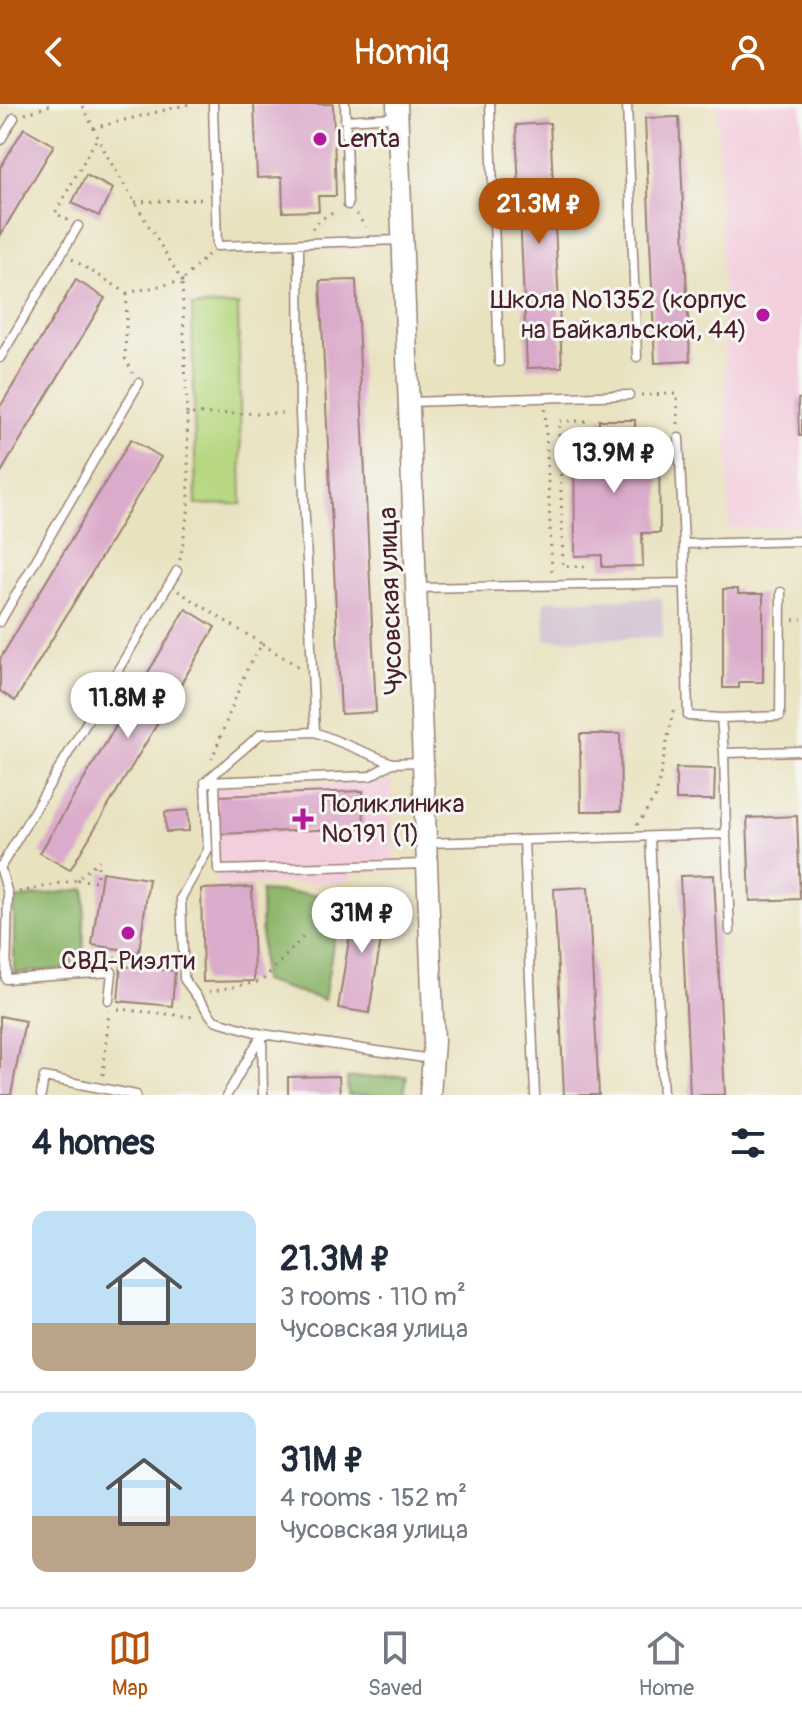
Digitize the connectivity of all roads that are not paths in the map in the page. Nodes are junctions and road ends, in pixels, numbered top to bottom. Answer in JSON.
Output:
{"nodes":[{"id":1,"x":213,"y":104,"type":"edge"},
{"id":2,"x":345,"y":104,"type":"edge"},
{"id":3,"x":490,"y":104,"type":"edge"},
{"id":4,"x":627,"y":104,"type":"edge"},
{"id":5,"x":397,"y":111,"type":"edge"},
{"id":6,"x":14,"y":118,"type":"road end"},
{"id":7,"x":345,"y":120,"type":"junction"},
{"id":8,"x":0,"y":141,"type":"edge"},
{"id":9,"x":348,"y":205,"type":"road end"},
{"id":10,"x":78,"y":226,"type":"road end"},
{"id":11,"x":401,"y":240,"type":"junction"},
{"id":12,"x":299,"y":244,"type":"junction"},
{"id":13,"x":637,"y":357,"type":"dead end"},
{"id":14,"x":0,"y":358,"type":"edge"},
{"id":15,"x":499,"y":362,"type":"dead end"},
{"id":16,"x":139,"y":383,"type":"road end"},
{"id":17,"x":629,"y":395,"type":"road end"},
{"id":18,"x":408,"y":402,"type":"junction"},
{"id":19,"x":679,"y":438,"type":"road end"},
{"id":20,"x":802,"y":541,"type":"edge"},
{"id":21,"x":684,"y":544,"type":"junction"},
{"id":22,"x":177,"y":571,"type":"road end"},
{"id":23,"x":685,"y":583,"type":"junction"},
{"id":24,"x":416,"y":588,"type":"junction"},
{"id":25,"x":781,"y":592,"type":"dead end"},
{"id":26,"x":0,"y":622,"type":"edge"},
{"id":27,"x":721,"y":718,"type":"junction"},
{"id":28,"x":315,"y":732,"type":"junction"},
{"id":29,"x":802,"y":751,"type":"edge"},
{"id":30,"x":724,"y":753,"type":"junction"},
{"id":31,"x":423,"y":762,"type":"junction"},
{"id":32,"x":392,"y":763,"type":"junction"},
{"id":33,"x":210,"y":782,"type":"junction"},
{"id":34,"x":726,"y":834,"type":"junction"},
{"id":35,"x":650,"y":837,"type":"junction"},
{"id":36,"x":524,"y":840,"type":"junction"},
{"id":37,"x":426,"y":843,"type":"junction"},
{"id":38,"x":427,"y":864,"type":"junction"},
{"id":39,"x":0,"y":867,"type":"edge"},
{"id":40,"x":730,"y":931,"type":"dead end"},
{"id":41,"x":109,"y":1000,"type":"dead end"},
{"id":42,"x":262,"y":1034,"type":"junction"},
{"id":43,"x":434,"y":1060,"type":"junction"},
{"id":44,"x":41,"y":1095,"type":"edge"},
{"id":45,"x":136,"y":1095,"type":"edge"},
{"id":46,"x":227,"y":1095,"type":"edge"},
{"id":47,"x":263,"y":1095,"type":"edge"},
{"id":48,"x":430,"y":1095,"type":"edge"},
{"id":49,"x":535,"y":1095,"type":"edge"},
{"id":50,"x":663,"y":1095,"type":"edge"}],
"edges":[{"from":1,"to":12,"type":"lane"},
{"from":2,"to":7,"type":"lane"},
{"from":3,"to":15,"type":"lane"},
{"from":4,"to":13,"type":"lane"},
{"from":5,"to":7,"type":"lane"},
{"from":5,"to":11,"type":"street","name":"Чусовская улица"},
{"from":6,"to":8,"type":"lane"},
{"from":7,"to":9,"type":"lane"},
{"from":10,"to":14,"type":"lane"},
{"from":11,"to":12,"type":"lane"},
{"from":11,"to":18,"type":"street","name":"Чусовская улица"},
{"from":12,"to":28,"type":"lane"},
{"from":16,"to":26,"type":"lane"},
{"from":17,"to":18,"type":"lane"},
{"from":18,"to":24,"type":"street","name":"Чусовская улица"},
{"from":19,"to":21,"type":"lane"},
{"from":20,"to":21,"type":"lane"},
{"from":21,"to":23,"type":"lane"},
{"from":22,"to":39,"type":"lane"},
{"from":23,"to":24,"type":"lane"},
{"from":23,"to":27,"type":"lane"},
{"from":24,"to":31,"type":"street","name":"Чусовская улица"},
{"from":25,"to":27,"type":"lane"},
{"from":27,"to":30,"type":"lane"},
{"from":28,"to":32,"type":"lane"},
{"from":28,"to":33,"type":"lane"},
{"from":29,"to":30,"type":"lane"},
{"from":30,"to":34,"type":"lane"},
{"from":31,"to":32,"type":"lane"},
{"from":31,"to":37,"type":"street","name":"Чусовская улица"},
{"from":32,"to":33,"type":"lane"},
{"from":33,"to":38,"type":"lane"},
{"from":33,"to":42,"type":"lane"},
{"from":34,"to":35,"type":"lane"},
{"from":34,"to":40,"type":"lane"},
{"from":35,"to":36,"type":"lane"},
{"from":35,"to":50,"type":"lane"},
{"from":36,"to":37,"type":"lane"},
{"from":36,"to":49,"type":"lane"},
{"from":37,"to":38,"type":"street","name":"Чусовская улица"},
{"from":38,"to":43,"type":"street","name":"Чусовская улица"},
{"from":39,"to":41,"type":"lane"},
{"from":42,"to":43,"type":"lane"},
{"from":42,"to":46,"type":"lane"},
{"from":42,"to":47,"type":"lane"},
{"from":43,"to":48,"type":"street","name":"Чусовская улица"},
{"from":44,"to":45,"type":"lane"}]}
